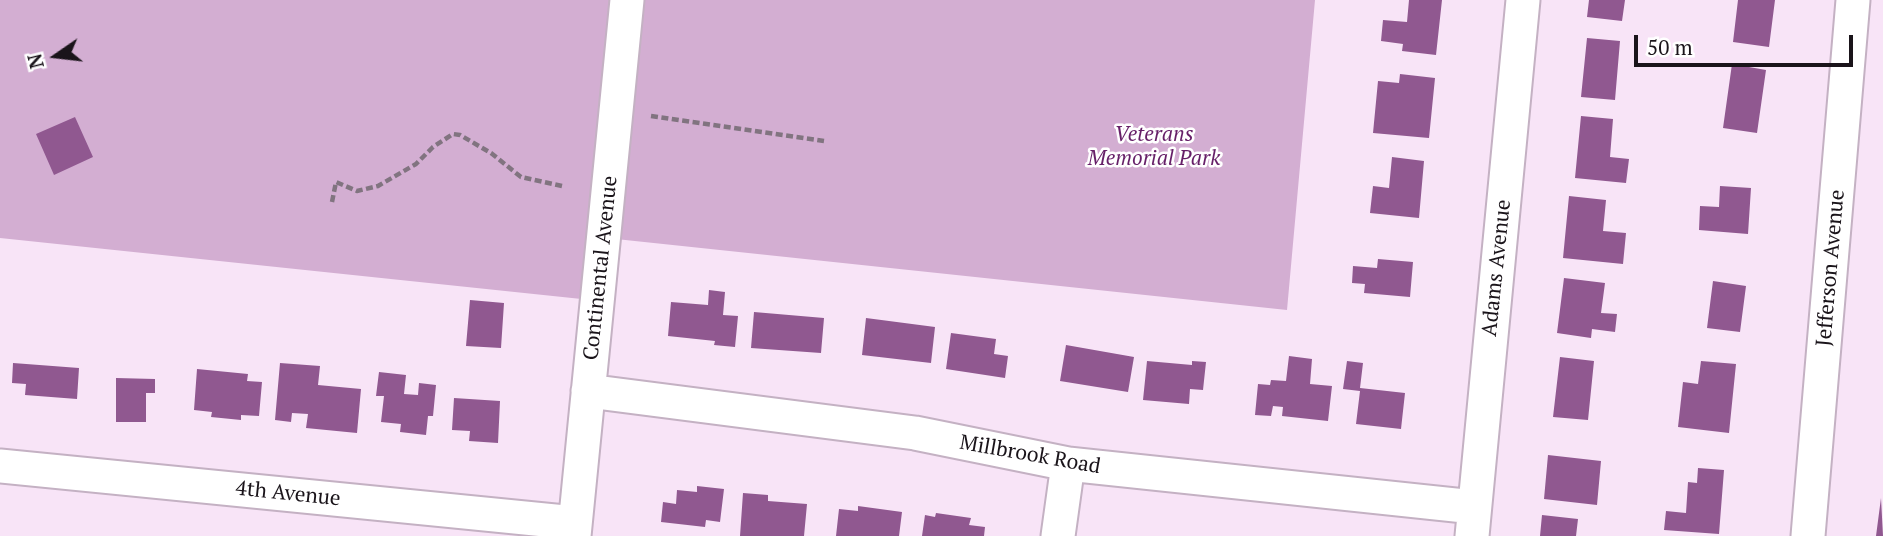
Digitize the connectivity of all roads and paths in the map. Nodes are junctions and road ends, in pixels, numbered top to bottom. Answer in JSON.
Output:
{"nodes":[{"id":1,"x":627,"y":0,"type":"edge"},
{"id":2,"x":1523,"y":0,"type":"edge"},
{"id":3,"x":1853,"y":0,"type":"edge"},
{"id":4,"x":650,"y":116,"type":"dead end"},
{"id":5,"x":824,"y":141,"type":"dead end"},
{"id":6,"x":562,"y":186,"type":"dead end"},
{"id":7,"x":332,"y":202,"type":"dead end"},
{"id":8,"x":588,"y":391,"type":"junction"},
{"id":9,"x":1068,"y":464,"type":"junction"},
{"id":10,"x":0,"y":466,"type":"edge"},
{"id":11,"x":1473,"y":522,"type":"edge"},
{"id":12,"x":574,"y":529,"type":"edge"},
{"id":13,"x":1058,"y":536,"type":"edge"},
{"id":14,"x":1808,"y":536,"type":"edge"}],
"edges":[{"from":1,"to":8,"type":"street","name":"Continental Avenue"},
{"from":2,"to":11,"type":"street","name":"Adams Avenue"},
{"from":3,"to":14,"type":"street","name":"Jefferson Avenue"},
{"from":4,"to":5,"type":"path"},
{"from":6,"to":7,"type":"path"},
{"from":8,"to":9,"type":"street","name":"Millbrook Road"},
{"from":8,"to":12,"type":"street","name":"Continental Avenue"},
{"from":9,"to":11,"type":"street","name":"Millbrook Road"},
{"from":9,"to":13,"type":"street"},
{"from":10,"to":12,"type":"street","name":"4th Avenue"}]}
